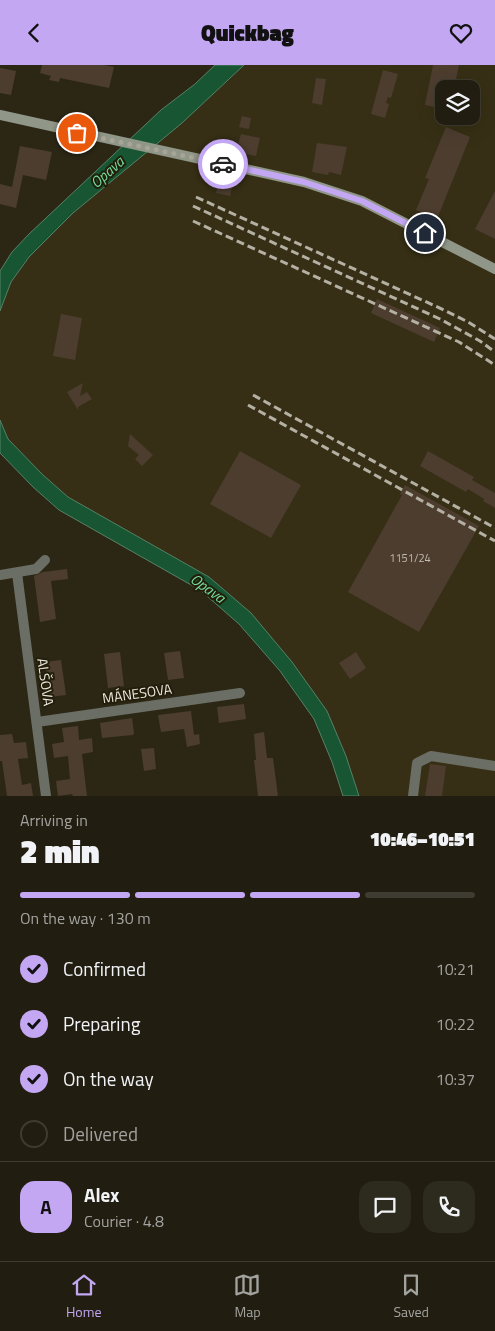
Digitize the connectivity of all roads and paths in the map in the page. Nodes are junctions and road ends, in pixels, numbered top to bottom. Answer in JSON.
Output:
{"nodes":[{"id":1,"x":0,"y":115,"type":"edge"},
{"id":2,"x":495,"y":269,"type":"edge"},
{"id":3,"x":46,"y":560,"type":"dead end"},
{"id":4,"x":17,"y":573,"type":"junction"},
{"id":5,"x":0,"y":575,"type":"edge"},
{"id":6,"x":240,"y":693,"type":"dead end"},
{"id":7,"x":37,"y":722,"type":"junction"},
{"id":8,"x":495,"y":766,"type":"edge"},
{"id":9,"x":46,"y":796,"type":"edge"},
{"id":10,"x":413,"y":796,"type":"edge"}],
"edges":[{"from":1,"to":2,"type":"main road"},
{"from":3,"to":4,"type":"street"},
{"from":4,"to":5,"type":"street"},
{"from":4,"to":7,"type":"street","name":"ALŠOVA"},
{"from":6,"to":7,"type":"street","name":"MÁNESOVA"},
{"from":7,"to":9,"type":"street","name":"ALŠOVA"},
{"from":8,"to":10,"type":"street"}]}
